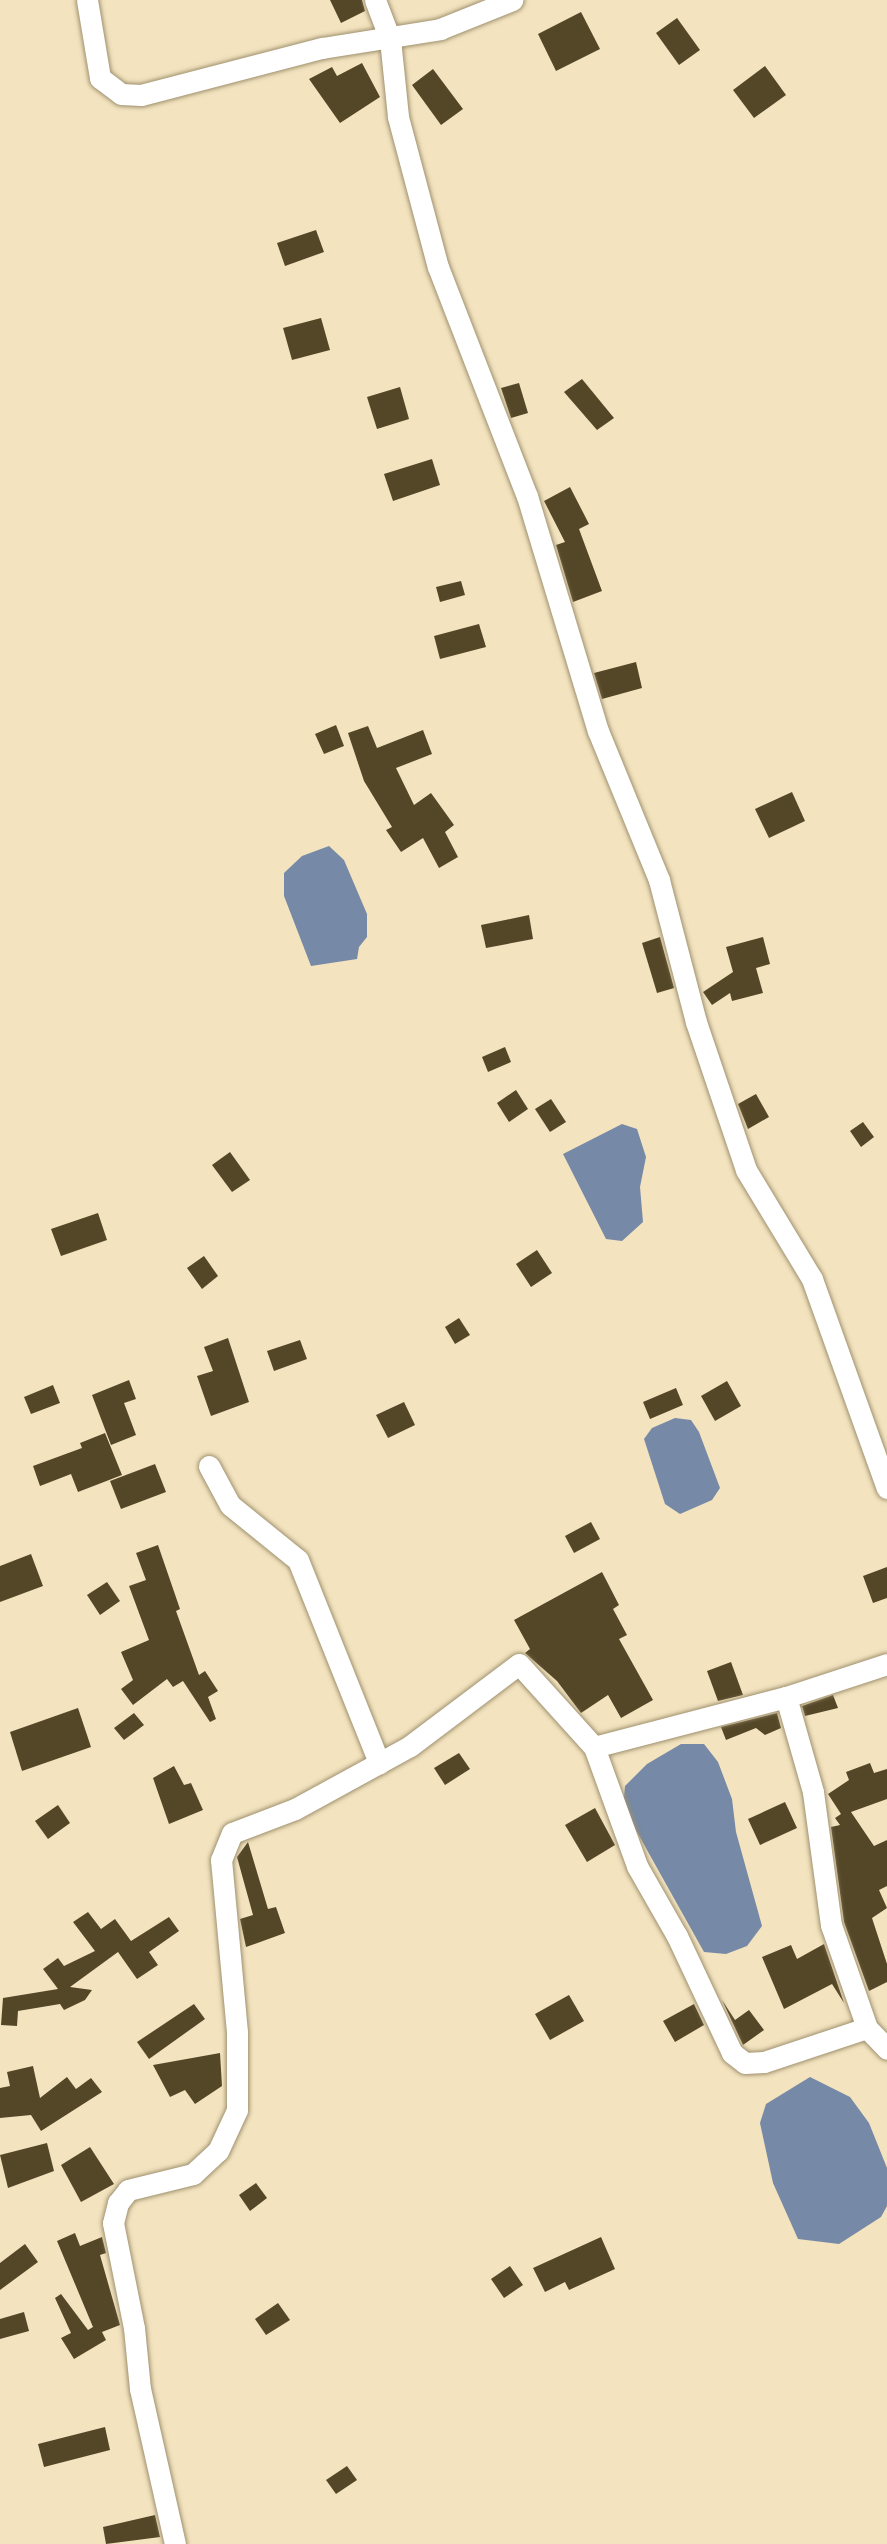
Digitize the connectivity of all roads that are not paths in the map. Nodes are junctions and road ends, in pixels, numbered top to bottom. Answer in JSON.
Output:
{"nodes":[{"id":1,"x":87,"y":0,"type":"edge"},
{"id":2,"x":375,"y":0,"type":"edge"},
{"id":3,"x":512,"y":0,"type":"edge"},
{"id":4,"x":390,"y":39,"type":"junction"},
{"id":5,"x":209,"y":1466,"type":"dead end"},
{"id":6,"x":887,"y":1488,"type":"edge"},
{"id":7,"x":887,"y":1664,"type":"edge"},
{"id":8,"x":786,"y":1698,"type":"junction"},
{"id":9,"x":594,"y":1747,"type":"junction"},
{"id":10,"x":379,"y":1763,"type":"junction"},
{"id":11,"x":867,"y":2028,"type":"junction"},
{"id":12,"x":887,"y":2049,"type":"edge"},
{"id":13,"x":175,"y":2544,"type":"edge"}],
"edges":[{"from":1,"to":4,"type":"street"},
{"from":2,"to":4,"type":"street"},
{"from":3,"to":4,"type":"street"},
{"from":4,"to":6,"type":"street"},
{"from":5,"to":10,"type":"street"},
{"from":7,"to":8,"type":"street"},
{"from":8,"to":9,"type":"street"},
{"from":8,"to":11,"type":"street"},
{"from":9,"to":10,"type":"street"},
{"from":9,"to":11,"type":"street"},
{"from":10,"to":13,"type":"street"},
{"from":11,"to":12,"type":"street"}]}
